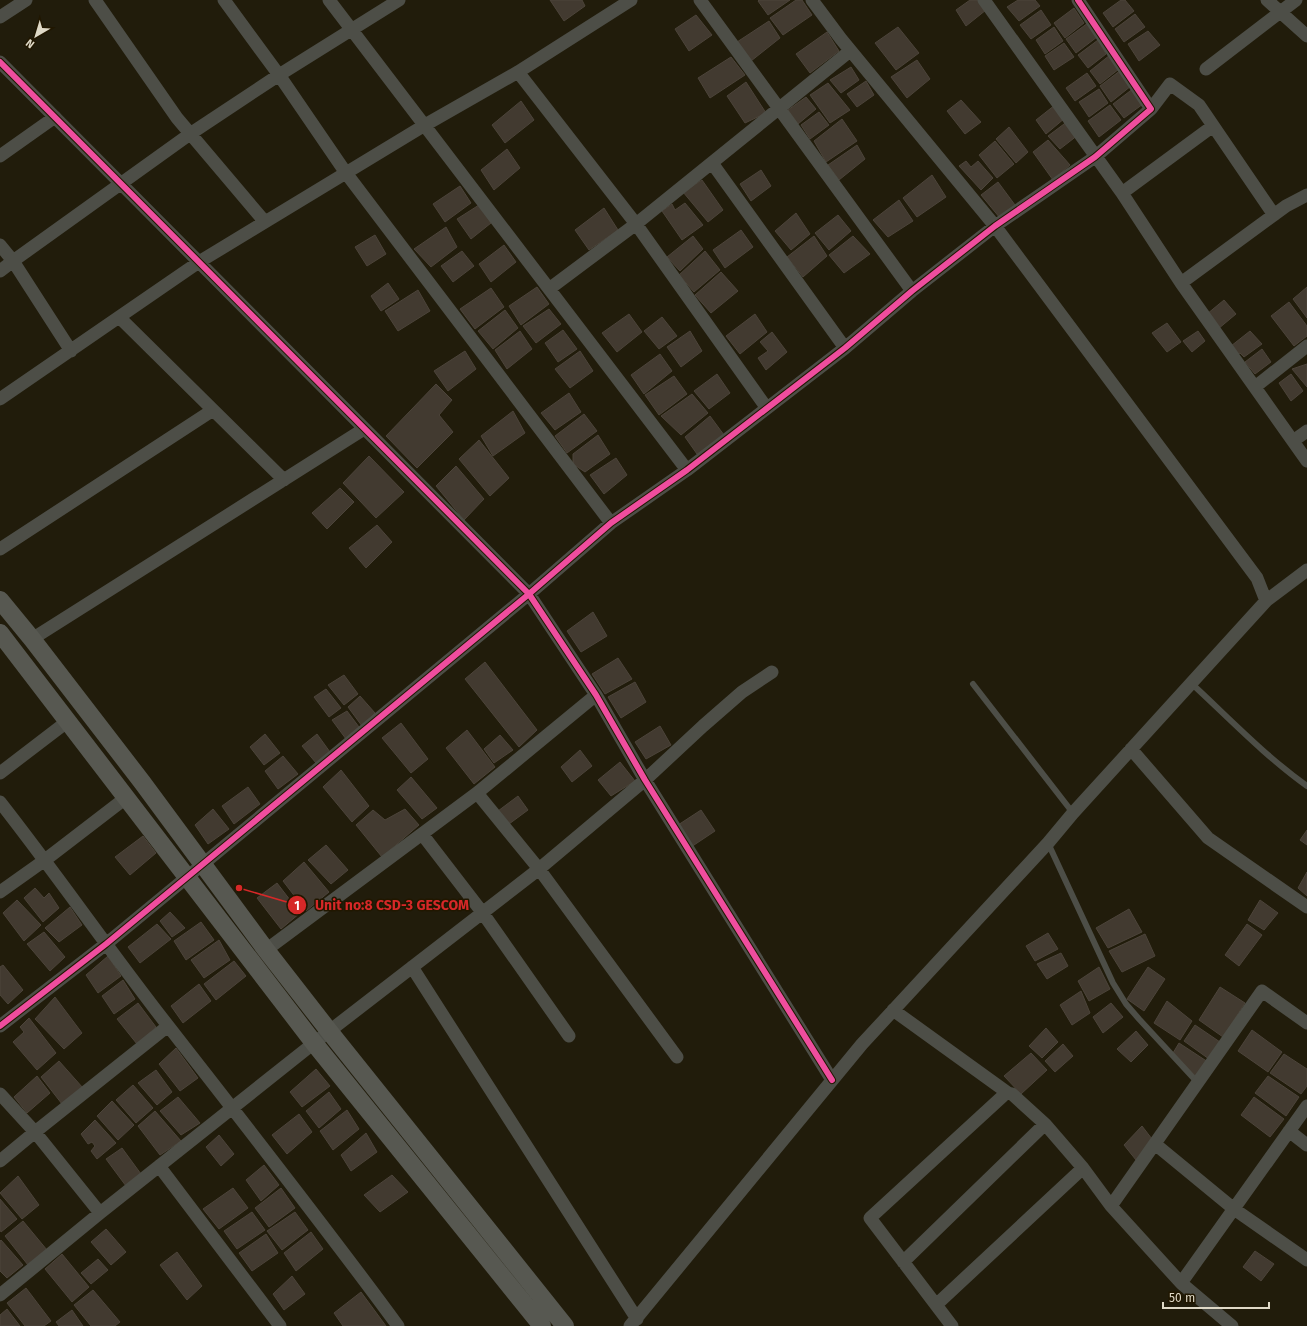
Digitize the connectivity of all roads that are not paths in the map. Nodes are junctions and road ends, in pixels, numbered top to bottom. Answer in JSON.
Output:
{"nodes":[{"id":1,"x":95,"y":0,"type":"edge"},
{"id":2,"x":224,"y":0,"type":"edge"},
{"id":3,"x":329,"y":0,"type":"edge"},
{"id":4,"x":399,"y":0,"type":"edge"},
{"id":5,"x":631,"y":0,"type":"edge"},
{"id":6,"x":700,"y":0,"type":"edge"},
{"id":7,"x":812,"y":0,"type":"edge"},
{"id":8,"x":984,"y":0,"type":"edge"},
{"id":9,"x":1078,"y":0,"type":"edge"},
{"id":10,"x":1267,"y":0,"type":"edge"},
{"id":11,"x":1296,"y":0,"type":"edge"},
{"id":12,"x":20,"y":2,"type":"edge"},
{"id":13,"x":1280,"y":12,"type":"junction"},
{"id":14,"x":0,"y":17,"type":"edge"},
{"id":15,"x":351,"y":30,"type":"junction"},
{"id":16,"x":1307,"y":36,"type":"edge"},
{"id":17,"x":850,"y":51,"type":"junction"},
{"id":18,"x":0,"y":62,"type":"edge"},
{"id":19,"x":1206,"y":69,"type":"dead end"},
{"id":20,"x":518,"y":72,"type":"junction"},
{"id":21,"x":279,"y":75,"type":"junction"},
{"id":22,"x":779,"y":108,"type":"junction"},
{"id":23,"x":1151,"y":109,"type":"junction"},
{"id":24,"x":55,"y":117,"type":"junction"},
{"id":25,"x":425,"y":125,"type":"junction"},
{"id":26,"x":1213,"y":126,"type":"junction"},
{"id":27,"x":190,"y":134,"type":"junction"},
{"id":28,"x":0,"y":156,"type":"edge"},
{"id":29,"x":1095,"y":157,"type":"junction"},
{"id":30,"x":712,"y":163,"type":"junction"},
{"id":31,"x":346,"y":173,"type":"junction"},
{"id":32,"x":121,"y":184,"type":"junction"},
{"id":33,"x":1122,"y":193,"type":"junction"},
{"id":34,"x":1307,"y":195,"type":"edge"},
{"id":35,"x":1274,"y":215,"type":"junction"},
{"id":36,"x":265,"y":222,"type":"junction"},
{"id":37,"x":636,"y":224,"type":"junction"},
{"id":38,"x":995,"y":226,"type":"junction"},
{"id":39,"x":0,"y":245,"type":"edge"},
{"id":40,"x":13,"y":261,"type":"junction"},
{"id":41,"x":199,"y":262,"type":"junction"},
{"id":42,"x":0,"y":271,"type":"edge"},
{"id":43,"x":1181,"y":283,"type":"junction"},
{"id":44,"x":549,"y":289,"type":"junction"},
{"id":45,"x":912,"y":291,"type":"junction"},
{"id":46,"x":119,"y":317,"type":"junction"},
{"id":47,"x":1307,"y":346,"type":"edge"},
{"id":48,"x":845,"y":348,"type":"junction"},
{"id":49,"x":71,"y":351,"type":"junction"},
{"id":50,"x":1255,"y":387,"type":"junction"},
{"id":51,"x":2,"y":394,"type":"edge"},
{"id":52,"x":766,"y":407,"type":"junction"},
{"id":53,"x":213,"y":410,"type":"junction"},
{"id":54,"x":364,"y":429,"type":"junction"},
{"id":55,"x":1307,"y":431,"type":"edge"},
{"id":56,"x":1293,"y":441,"type":"junction"},
{"id":57,"x":1307,"y":461,"type":"edge"},
{"id":58,"x":687,"y":470,"type":"junction"},
{"id":59,"x":284,"y":480,"type":"junction"},
{"id":60,"x":611,"y":523,"type":"junction"},
{"id":61,"x":0,"y":549,"type":"edge"},
{"id":62,"x":1307,"y":570,"type":"edge"},
{"id":63,"x":529,"y":594,"type":"junction"},
{"id":64,"x":0,"y":600,"type":"edge"},
{"id":65,"x":1266,"y":601,"type":"junction"},
{"id":66,"x":32,"y":639,"type":"junction"},
{"id":67,"x":3,"y":643,"type":"edge"},
{"id":68,"x":772,"y":672,"type":"dead end"},
{"id":69,"x":1191,"y":683,"type":"junction"},
{"id":70,"x":973,"y":684,"type":"dead end"},
{"id":71,"x":596,"y":695,"type":"junction"},
{"id":72,"x":68,"y":721,"type":"junction"},
{"id":73,"x":1131,"y":749,"type":"junction"},
{"id":74,"x":0,"y":773,"type":"edge"},
{"id":75,"x":645,"y":780,"type":"junction"},
{"id":76,"x":1307,"y":786,"type":"edge"},
{"id":77,"x":477,"y":793,"type":"junction"},
{"id":78,"x":126,"y":797,"type":"junction"},
{"id":79,"x":0,"y":802,"type":"edge"},
{"id":80,"x":1073,"y":813,"type":"junction"},
{"id":81,"x":422,"y":834,"type":"junction"},
{"id":82,"x":1048,"y":843,"type":"junction"},
{"id":83,"x":45,"y":860,"type":"junction"},
{"id":84,"x":203,"y":864,"type":"junction"},
{"id":85,"x":539,"y":869,"type":"junction"},
{"id":86,"x":187,"y":877,"type":"junction"},
{"id":87,"x":0,"y":892,"type":"edge"},
{"id":88,"x":1307,"y":907,"type":"edge"},
{"id":89,"x":482,"y":912,"type":"junction"},
{"id":90,"x":106,"y":944,"type":"junction"},
{"id":91,"x":266,"y":950,"type":"junction"},
{"id":92,"x":412,"y":967,"type":"junction"},
{"id":93,"x":893,"y":1010,"type":"junction"},
{"id":94,"x":1307,"y":1023,"type":"edge"},
{"id":95,"x":0,"y":1026,"type":"edge"},
{"id":96,"x":168,"y":1026,"type":"junction"},
{"id":97,"x":329,"y":1031,"type":"junction"},
{"id":98,"x":569,"y":1036,"type":"dead end"},
{"id":99,"x":314,"y":1043,"type":"junction"},
{"id":100,"x":677,"y":1057,"type":"dead end"},
{"id":101,"x":832,"y":1080,"type":"junction"},
{"id":102,"x":1198,"y":1083,"type":"junction"},
{"id":103,"x":1008,"y":1093,"type":"junction"},
{"id":104,"x":0,"y":1094,"type":"edge"},
{"id":105,"x":1307,"y":1106,"type":"edge"},
{"id":106,"x":233,"y":1108,"type":"junction"},
{"id":107,"x":1045,"y":1124,"type":"junction"},
{"id":108,"x":1289,"y":1131,"type":"junction"},
{"id":109,"x":35,"y":1132,"type":"junction"},
{"id":110,"x":1155,"y":1144,"type":"junction"},
{"id":111,"x":1307,"y":1145,"type":"edge"},
{"id":112,"x":0,"y":1161,"type":"edge"},
{"id":113,"x":159,"y":1166,"type":"junction"},
{"id":114,"x":1083,"y":1168,"type":"junction"},
{"id":115,"x":1111,"y":1206,"type":"junction"},
{"id":116,"x":1234,"y":1209,"type":"junction"},
{"id":117,"x":100,"y":1213,"type":"junction"},
{"id":118,"x":1307,"y":1260,"type":"edge"},
{"id":119,"x":903,"y":1262,"type":"junction"},
{"id":120,"x":1182,"y":1283,"type":"junction"},
{"id":121,"x":0,"y":1296,"type":"edge"},
{"id":122,"x":936,"y":1305,"type":"junction"},
{"id":123,"x":634,"y":1322,"type":"edge"},
{"id":124,"x":1223,"y":1324,"type":"edge"},
{"id":125,"x":280,"y":1326,"type":"edge"},
{"id":126,"x":398,"y":1326,"type":"edge"},
{"id":127,"x":542,"y":1326,"type":"edge"},
{"id":128,"x":565,"y":1326,"type":"edge"},
{"id":129,"x":952,"y":1326,"type":"edge"}],
"edges":[{"from":1,"to":27,"type":"street"},
{"from":2,"to":21,"type":"street"},
{"from":3,"to":15,"type":"street"},
{"from":4,"to":15,"type":"street"},
{"from":5,"to":20,"type":"street"},
{"from":6,"to":22,"type":"street"},
{"from":7,"to":17,"type":"street"},
{"from":8,"to":29,"type":"street"},
{"from":9,"to":23,"type":"street"},
{"from":10,"to":13,"type":"street"},
{"from":11,"to":13,"type":"street"},
{"from":12,"to":14,"type":"street"},
{"from":13,"to":16,"type":"street"},
{"from":13,"to":19,"type":"street"},
{"from":15,"to":21,"type":"street"},
{"from":15,"to":25,"type":"street"},
{"from":17,"to":22,"type":"street"},
{"from":17,"to":38,"type":"street"},
{"from":18,"to":24,"type":"street"},
{"from":20,"to":25,"type":"street"},
{"from":20,"to":37,"type":"street"},
{"from":21,"to":27,"type":"street"},
{"from":21,"to":31,"type":"street"},
{"from":22,"to":30,"type":"street"},
{"from":22,"to":45,"type":"street"},
{"from":23,"to":26,"type":"street"},
{"from":23,"to":29,"type":"street"},
{"from":24,"to":28,"type":"street"},
{"from":24,"to":32,"type":"street"},
{"from":25,"to":31,"type":"street"},
{"from":25,"to":44,"type":"street"},
{"from":26,"to":33,"type":"street"},
{"from":26,"to":35,"type":"street"},
{"from":27,"to":32,"type":"street"},
{"from":27,"to":36,"type":"street"},
{"from":29,"to":33,"type":"street"},
{"from":29,"to":38,"type":"street"},
{"from":30,"to":37,"type":"street"},
{"from":30,"to":48,"type":"street"},
{"from":31,"to":36,"type":"street"},
{"from":31,"to":60,"type":"street"},
{"from":32,"to":40,"type":"street"},
{"from":32,"to":41,"type":"street"},
{"from":33,"to":43,"type":"street"},
{"from":34,"to":35,"type":"street"},
{"from":35,"to":43,"type":"street"},
{"from":36,"to":41,"type":"street"},
{"from":37,"to":44,"type":"street"},
{"from":37,"to":52,"type":"street"},
{"from":38,"to":45,"type":"street"},
{"from":38,"to":65,"type":"street"},
{"from":39,"to":40,"type":"street"},
{"from":40,"to":42,"type":"street"},
{"from":40,"to":49,"type":"street"},
{"from":41,"to":46,"type":"street"},
{"from":41,"to":54,"type":"street"},
{"from":43,"to":50,"type":"street"},
{"from":44,"to":58,"type":"street"},
{"from":45,"to":48,"type":"street"},
{"from":46,"to":49,"type":"street"},
{"from":46,"to":53,"type":"street"},
{"from":47,"to":50,"type":"street"},
{"from":48,"to":52,"type":"street"},
{"from":49,"to":51,"type":"street"},
{"from":50,"to":56,"type":"street"},
{"from":52,"to":58,"type":"street"},
{"from":53,"to":59,"type":"street"},
{"from":53,"to":61,"type":"street"},
{"from":54,"to":59,"type":"street"},
{"from":54,"to":63,"type":"street"},
{"from":55,"to":56,"type":"street"},
{"from":56,"to":57,"type":"street"},
{"from":58,"to":60,"type":"street"},
{"from":59,"to":66,"type":"street"},
{"from":60,"to":63,"type":"street"},
{"from":62,"to":65,"type":"street"},
{"from":63,"to":71,"type":"street"},
{"from":63,"to":84,"type":"street"},
{"from":64,"to":66,"type":"street"},
{"from":65,"to":69,"type":"street"},
{"from":66,"to":84,"type":"street"},
{"from":67,"to":72,"type":"street"},
{"from":68,"to":75,"type":"street"},
{"from":69,"to":73,"type":"street"},
{"from":69,"to":76,"type":"lane"},
{"from":70,"to":80,"type":"lane"},
{"from":71,"to":75,"type":"street"},
{"from":71,"to":77,"type":"street"},
{"from":72,"to":74,"type":"street"},
{"from":72,"to":78,"type":"street"},
{"from":73,"to":80,"type":"street"},
{"from":73,"to":88,"type":"street"},
{"from":75,"to":85,"type":"street"},
{"from":75,"to":101,"type":"street"},
{"from":77,"to":81,"type":"street"},
{"from":77,"to":85,"type":"street"},
{"from":78,"to":83,"type":"street"},
{"from":78,"to":86,"type":"street"},
{"from":79,"to":83,"type":"street"},
{"from":80,"to":82,"type":"street"},
{"from":81,"to":89,"type":"street"},
{"from":81,"to":91,"type":"street"},
{"from":82,"to":93,"type":"street"},
{"from":82,"to":102,"type":"lane"},
{"from":83,"to":87,"type":"street"},
{"from":83,"to":90,"type":"street"},
{"from":84,"to":86,"type":"street"},
{"from":84,"to":91,"type":"street"},
{"from":85,"to":89,"type":"street"},
{"from":85,"to":100,"type":"street"},
{"from":86,"to":90,"type":"street"},
{"from":86,"to":99,"type":"street"},
{"from":89,"to":92,"type":"street"},
{"from":89,"to":98,"type":"street"},
{"from":90,"to":95,"type":"street"},
{"from":90,"to":96,"type":"street"},
{"from":91,"to":97,"type":"street"},
{"from":92,"to":97,"type":"street"},
{"from":92,"to":123,"type":"street"},
{"from":93,"to":101,"type":"street"},
{"from":93,"to":103,"type":"street"},
{"from":94,"to":102,"type":"street"},
{"from":96,"to":106,"type":"street"},
{"from":96,"to":109,"type":"street"},
{"from":97,"to":99,"type":"street"},
{"from":97,"to":128,"type":"street"},
{"from":99,"to":106,"type":"street"},
{"from":99,"to":127,"type":"street"},
{"from":101,"to":123,"type":"street"},
{"from":102,"to":110,"type":"street"},
{"from":103,"to":107,"type":"street"},
{"from":103,"to":119,"type":"street"},
{"from":104,"to":109,"type":"street"},
{"from":105,"to":108,"type":"street"},
{"from":106,"to":113,"type":"street"},
{"from":106,"to":126,"type":"street"},
{"from":107,"to":114,"type":"street"},
{"from":107,"to":119,"type":"street"},
{"from":108,"to":111,"type":"street"},
{"from":108,"to":116,"type":"street"},
{"from":109,"to":112,"type":"street"},
{"from":109,"to":117,"type":"street"},
{"from":110,"to":115,"type":"street"},
{"from":110,"to":116,"type":"street"},
{"from":113,"to":117,"type":"street"},
{"from":113,"to":125,"type":"street"},
{"from":114,"to":115,"type":"street"},
{"from":114,"to":122,"type":"street"},
{"from":115,"to":120,"type":"street"},
{"from":116,"to":118,"type":"street"},
{"from":116,"to":120,"type":"street"},
{"from":117,"to":121,"type":"street"},
{"from":119,"to":122,"type":"street"},
{"from":120,"to":124,"type":"street"},
{"from":122,"to":129,"type":"street"}]}
